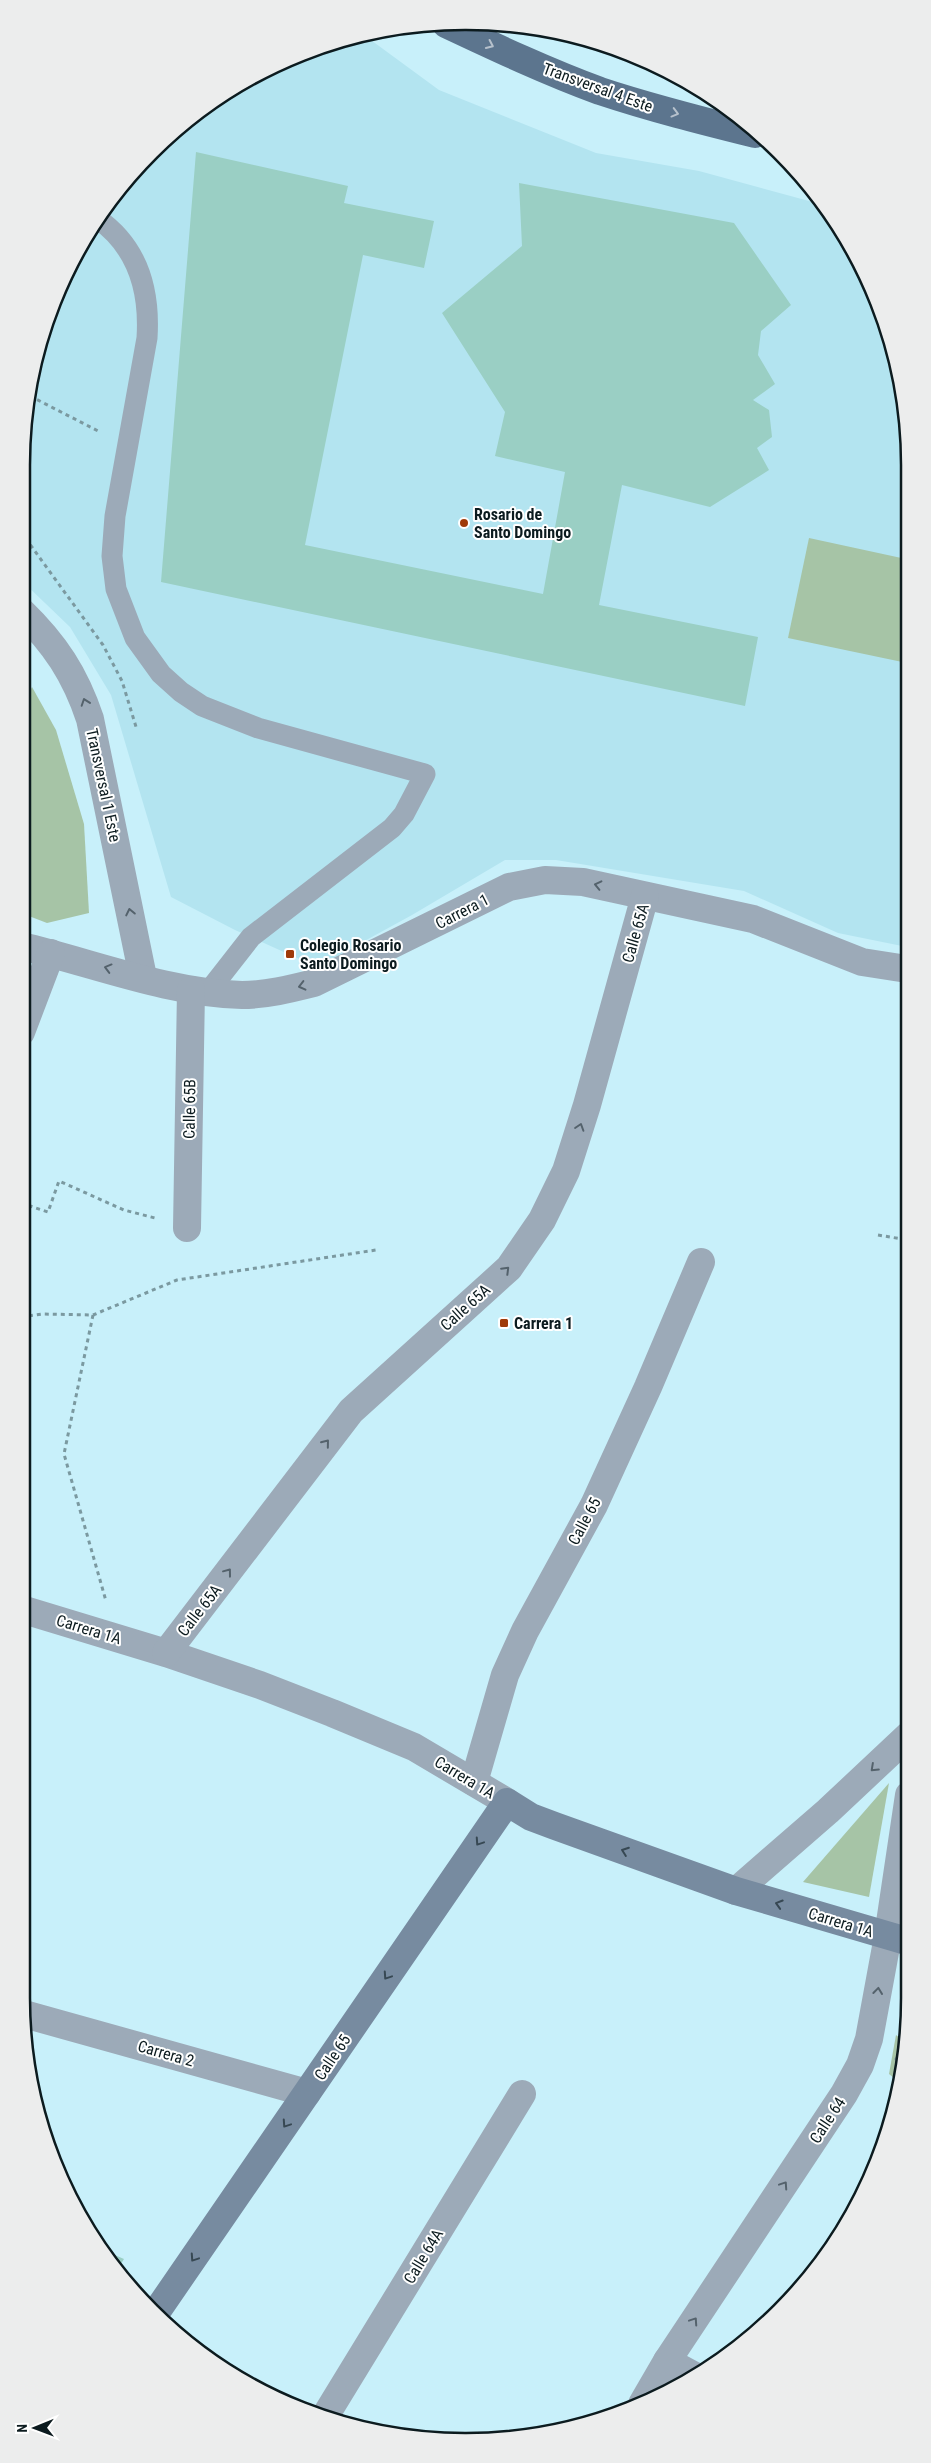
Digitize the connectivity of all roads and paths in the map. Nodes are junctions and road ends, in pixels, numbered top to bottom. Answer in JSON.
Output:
{"nodes":[{"id":1,"x":460,"y":30,"type":"edge"},
{"id":2,"x":745,"y":131,"type":"edge"},
{"id":3,"x":103,"y":224,"type":"edge"},
{"id":4,"x":35,"y":399,"type":"edge"},
{"id":5,"x":127,"y":446,"type":"junction"},
{"id":6,"x":30,"y":544,"type":"edge"},
{"id":7,"x":30,"y":620,"type":"edge"},
{"id":8,"x":137,"y":730,"type":"dead end"},
{"id":9,"x":645,"y":896,"type":"junction"},
{"id":10,"x":30,"y":948,"type":"edge"},
{"id":11,"x":52,"y":953,"type":"junction"},
{"id":12,"x":901,"y":968,"type":"edge"},
{"id":13,"x":143,"y":977,"type":"junction"},
{"id":14,"x":200,"y":991,"type":"junction"},
{"id":15,"x":30,"y":1009,"type":"edge"},
{"id":16,"x":30,"y":1206,"type":"edge"},
{"id":17,"x":187,"y":1228,"type":"joint"},
{"id":18,"x":878,"y":1235,"type":"dead end"},
{"id":19,"x":901,"y":1239,"type":"edge"},
{"id":20,"x":376,"y":1250,"type":"dead end"},
{"id":21,"x":700,"y":1262,"type":"dead end"},
{"id":22,"x":93,"y":1315,"type":"junction"},
{"id":23,"x":30,"y":1316,"type":"edge"},
{"id":24,"x":30,"y":1612,"type":"edge"},
{"id":25,"x":116,"y":1637,"type":"junction"},
{"id":26,"x":166,"y":1653,"type":"junction"},
{"id":27,"x":901,"y":1742,"type":"edge"},
{"id":28,"x":474,"y":1782,"type":"junction"},
{"id":29,"x":507,"y":1802,"type":"junction"},
{"id":30,"x":736,"y":1891,"type":"junction"},
{"id":31,"x":901,"y":1910,"type":"edge"},
{"id":32,"x":899,"y":1939,"type":"edge"},
{"id":33,"x":31,"y":2016,"type":"edge"},
{"id":34,"x":307,"y":2093,"type":"junction"},
{"id":35,"x":522,"y":2094,"type":"dead end"},
{"id":36,"x":160,"y":2307,"type":"edge"},
{"id":37,"x":667,"y":2361,"type":"junction"},
{"id":38,"x":688,"y":2372,"type":"edge"},
{"id":39,"x":649,"y":2392,"type":"edge"},
{"id":40,"x":328,"y":2411,"type":"edge"}],
"edges":[{"from":1,"to":2,"type":"main road","name":"Transversal 4 Este","one_way":true},
{"from":3,"to":5,"type":"lane"},
{"from":4,"to":5,"type":"path"},
{"from":5,"to":14,"type":"lane"},
{"from":6,"to":8,"type":"path"},
{"from":13,"to":7,"type":"street","name":"Transversal 1 Este","one_way":true},
{"from":9,"to":12,"type":"street","name":"Carrera 1"},
{"from":9,"to":14,"type":"street","name":"Carrera 1","one_way":true},
{"from":26,"to":9,"type":"street","name":"Calle 65A","one_way":true},
{"from":10,"to":11,"type":"street","name":"Carrera 1"},
{"from":13,"to":11,"type":"street","name":"Carrera 1","one_way":true},
{"from":11,"to":15,"type":"street"},
{"from":13,"to":14,"type":"street","name":"Carrera 1"},
{"from":14,"to":17,"type":"street","name":"Calle 65B"},
{"from":16,"to":17,"type":"path"},
{"from":18,"to":19,"type":"path"},
{"from":20,"to":22,"type":"path"},
{"from":21,"to":28,"type":"street","name":"Calle 65"},
{"from":22,"to":23,"type":"path"},
{"from":22,"to":25,"type":"path"},
{"from":24,"to":25,"type":"street","name":"Carrera 1A"},
{"from":25,"to":26,"type":"street","name":"Carrera 1A"},
{"from":26,"to":28,"type":"street","name":"Carrera 1A"},
{"from":27,"to":30,"type":"street","one_way":true},
{"from":28,"to":29,"type":"street","name":"Carrera 1A"},
{"from":30,"to":29,"type":"street","name":"Carrera 1A","one_way":true},
{"from":29,"to":34,"type":"street","name":"Calle 65","one_way":true},
{"from":32,"to":30,"type":"street","name":"Carrera 1A","one_way":true},
{"from":31,"to":32,"type":"street","name":"Calle 64"},
{"from":37,"to":32,"type":"street","name":"Calle 64","one_way":true},
{"from":33,"to":34,"type":"street","name":"Carrera 2"},
{"from":34,"to":36,"type":"street","name":"Calle 65","one_way":true},
{"from":35,"to":40,"type":"street","name":"Calle 64A"},
{"from":37,"to":38,"type":"street"},
{"from":37,"to":39,"type":"street","name":"Calle 64"}]}
